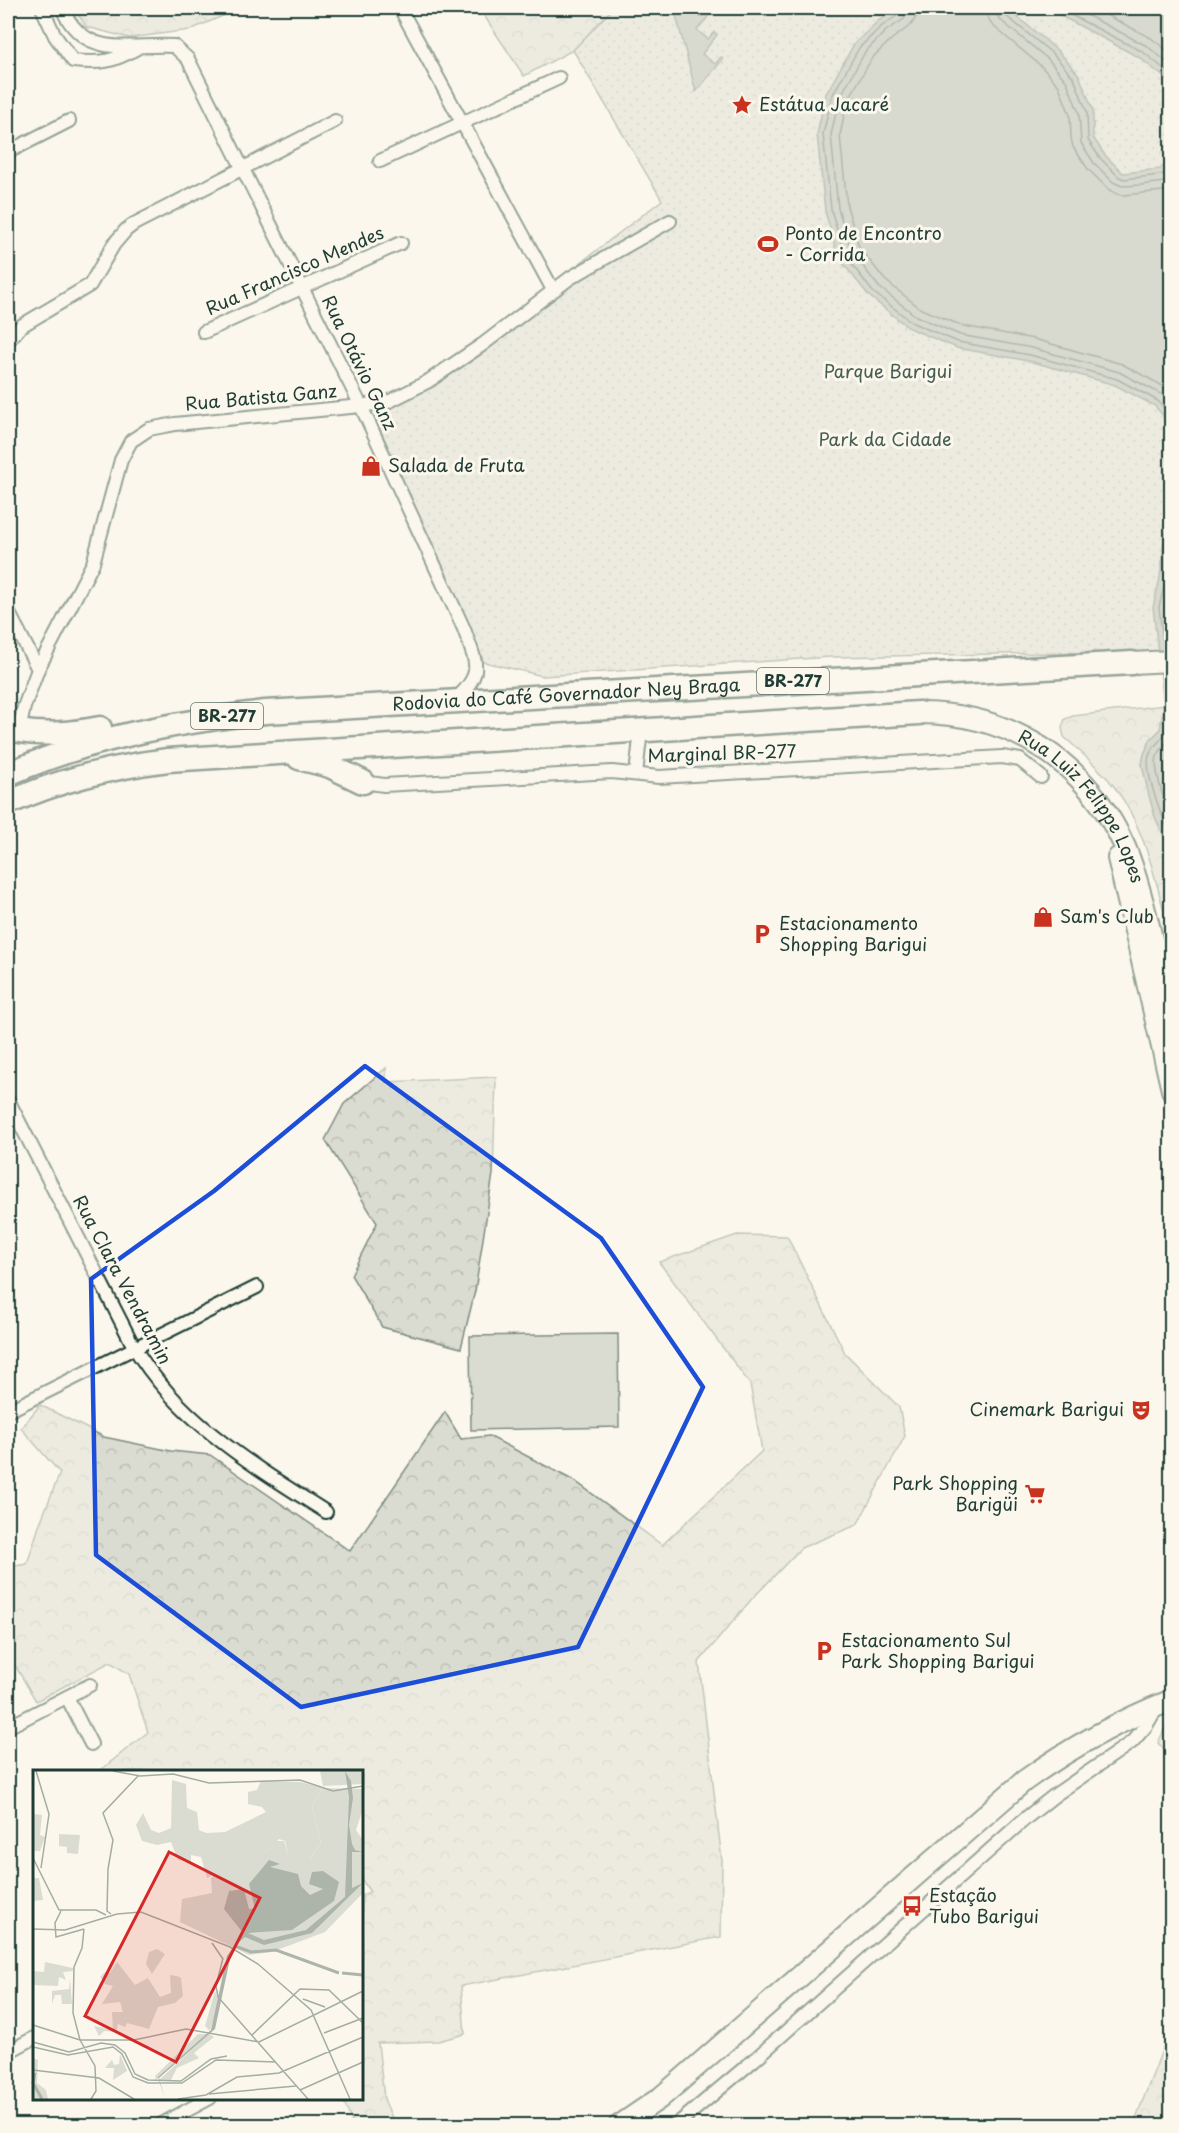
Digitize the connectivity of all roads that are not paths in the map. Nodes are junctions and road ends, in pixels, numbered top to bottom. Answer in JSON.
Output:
{"nodes":[{"id":1,"x":42,"y":8,"type":"edge"},
{"id":2,"x":62,"y":8,"type":"edge"},
{"id":3,"x":400,"y":8,"type":"edge"},
{"id":4,"x":137,"y":48,"type":"junction"},
{"id":5,"x":559,"y":78,"type":"dead end"},
{"id":6,"x":69,"y":121,"type":"dead end"},
{"id":7,"x":335,"y":121,"type":"dead end"},
{"id":8,"x":461,"y":123,"type":"junction"},
{"id":9,"x":8,"y":152,"type":"edge"},
{"id":10,"x":380,"y":161,"type":"dead end"},
{"id":11,"x":243,"y":169,"type":"junction"},
{"id":12,"x":670,"y":221,"type":"dead end"},
{"id":13,"x":401,"y":243,"type":"dead end"},
{"id":14,"x":302,"y":288,"type":"junction"},
{"id":15,"x":553,"y":290,"type":"junction"},
{"id":16,"x":204,"y":332,"type":"dead end"},
{"id":17,"x":8,"y":341,"type":"edge"},
{"id":18,"x":361,"y":406,"type":"junction"},
{"id":19,"x":8,"y":611,"type":"edge"},
{"id":20,"x":1172,"y":661,"type":"edge"},
{"id":21,"x":1132,"y":663,"type":"joint"},
{"id":22,"x":38,"y":669,"type":"junction"},
{"id":23,"x":454,"y":700,"type":"junction"},
{"id":24,"x":265,"y":712,"type":"junction"},
{"id":25,"x":919,"y":713,"type":"joint"},
{"id":26,"x":641,"y":730,"type":"junction"},
{"id":27,"x":13,"y":734,"type":"edge"},
{"id":28,"x":280,"y":753,"type":"junction"},
{"id":29,"x":8,"y":774,"type":"edge"},
{"id":30,"x":636,"y":774,"type":"junction"},
{"id":31,"x":1041,"y":777,"type":"dead end"},
{"id":32,"x":363,"y":782,"type":"joint"},
{"id":33,"x":8,"y":802,"type":"edge"},
{"id":34,"x":1107,"y":812,"type":"junction"},
{"id":35,"x":1172,"y":1019,"type":"edge"},
{"id":36,"x":1172,"y":1090,"type":"edge"},
{"id":37,"x":8,"y":1100,"type":"edge"},
{"id":38,"x":257,"y":1287,"type":"dead end"},
{"id":39,"x":134,"y":1347,"type":"junction"},
{"id":40,"x":8,"y":1411,"type":"edge"},
{"id":41,"x":326,"y":1512,"type":"dead end"},
{"id":42,"x":90,"y":1685,"type":"dead end"},
{"id":43,"x":67,"y":1697,"type":"junction"},
{"id":44,"x":1165,"y":1703,"type":"edge"},
{"id":45,"x":8,"y":1727,"type":"edge"},
{"id":46,"x":91,"y":1744,"type":"dead end"},
{"id":47,"x":33,"y":2039,"type":"edge"},
{"id":48,"x":8,"y":2052,"type":"edge"},
{"id":49,"x":206,"y":2100,"type":"edge"},
{"id":50,"x":158,"y":2126,"type":"edge"},
{"id":51,"x":619,"y":2126,"type":"edge"},
{"id":52,"x":675,"y":2126,"type":"edge"}],
"edges":[{"from":1,"to":4,"type":"street"},
{"from":2,"to":4,"type":"street"},
{"from":3,"to":8,"type":"street"},
{"from":4,"to":11,"type":"street","name":"Rua Otávio Ganz"},
{"from":5,"to":8,"type":"street"},
{"from":6,"to":9,"type":"street"},
{"from":7,"to":11,"type":"street"},
{"from":8,"to":10,"type":"street"},
{"from":8,"to":15,"type":"street"},
{"from":11,"to":14,"type":"street","name":"Rua Otávio Ganz"},
{"from":11,"to":17,"type":"street"},
{"from":12,"to":15,"type":"street","name":"Rua Batista Ganz"},
{"from":13,"to":14,"type":"street","name":"Rua Francisco Mendes"},
{"from":14,"to":16,"type":"street","name":"Rua Francisco Mendes"},
{"from":14,"to":18,"type":"street","name":"Rua Otávio Ganz"},
{"from":15,"to":18,"type":"street","name":"Rua Batista Ganz"},
{"from":18,"to":22,"type":"street","name":"Rua Batista Ganz"},
{"from":18,"to":23,"type":"street","name":"Rua Otávio Ganz"},
{"from":19,"to":22,"type":"street"},
{"from":20,"to":21,"type":"main road"},
{"from":21,"to":23,"type":"highway","name":"Rodovia do Café Governador Ney Braga","number":"BR-277"},
{"from":22,"to":27,"type":"street","name":"Rua Batista Ganz"},
{"from":23,"to":24,"type":"highway","name":"Rodovia do Café Governador Ney Braga","number":"BR-277"},
{"from":24,"to":27,"type":"highway"},
{"from":24,"to":29,"type":"highway","name":"Rodovia do Café Governador Ney Braga","number":"BR-277"},
{"from":25,"to":26,"type":"highway","number":"BR-277"},
{"from":25,"to":34,"type":"main road","name":"Rua Luiz Felippe Lopes"},
{"from":26,"to":28,"type":"highway","number":"BR-277"},
{"from":26,"to":30,"type":"street"},
{"from":28,"to":32,"type":"highway"},
{"from":28,"to":33,"type":"highway","number":"BR-277"},
{"from":30,"to":31,"type":"street","name":"Marginal BR-277"},
{"from":30,"to":32,"type":"street","name":"Marginal BR-277"},
{"from":34,"to":35,"type":"main road","name":"Rua Luiz Felippe Lopes"},
{"from":34,"to":36,"type":"main road"},
{"from":37,"to":39,"type":"street","name":"Rua Clara Vendramin"},
{"from":38,"to":39,"type":"street"},
{"from":39,"to":40,"type":"street"},
{"from":39,"to":41,"type":"street","name":"Rua Clara Vendramin"},
{"from":42,"to":43,"type":"street"},
{"from":43,"to":45,"type":"street"},
{"from":43,"to":46,"type":"street"},
{"from":44,"to":51,"type":"main road"},
{"from":44,"to":52,"type":"street"},
{"from":47,"to":48,"type":"street"},
{"from":49,"to":50,"type":"street"}]}
